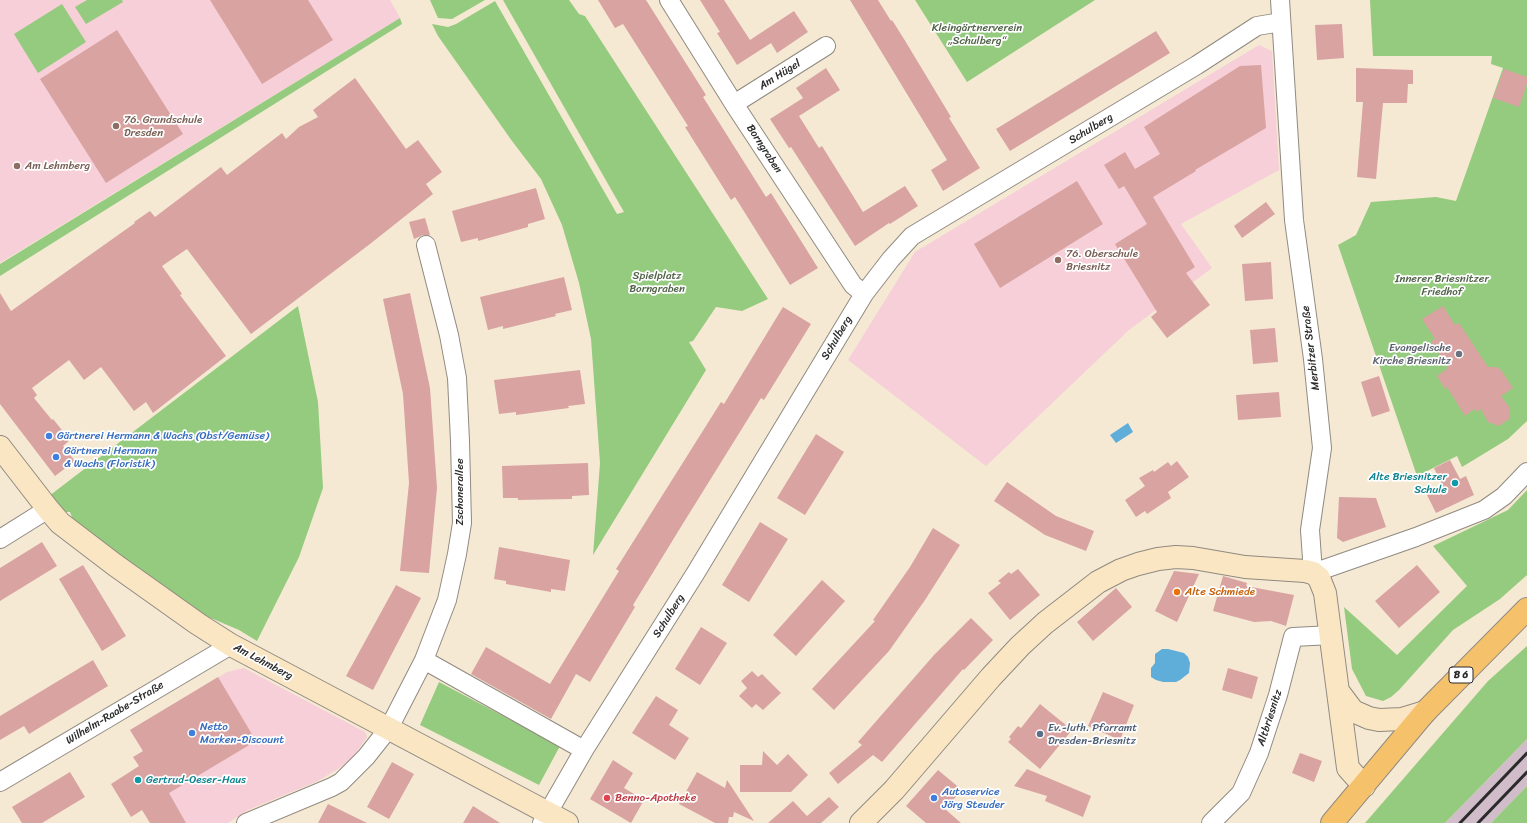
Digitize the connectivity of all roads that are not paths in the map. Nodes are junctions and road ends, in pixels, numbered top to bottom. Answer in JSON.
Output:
{"nodes":[{"id":1,"x":669,"y":0,"type":"edge"},
{"id":2,"x":1280,"y":0,"type":"edge"},
{"id":3,"x":1282,"y":22,"type":"junction"},
{"id":4,"x":826,"y":46,"type":"dead end"},
{"id":5,"x":734,"y":104,"type":"junction"},
{"id":6,"x":426,"y":245,"type":"dead end"},
{"id":7,"x":864,"y":294,"type":"junction"},
{"id":8,"x":0,"y":447,"type":"edge"},
{"id":9,"x":1527,"y":472,"type":"edge"},
{"id":10,"x":48,"y":509,"type":"junction"},
{"id":11,"x":0,"y":539,"type":"edge"},
{"id":12,"x":1313,"y":572,"type":"junction"},
{"id":13,"x":1527,"y":609,"type":"edge"},
{"id":14,"x":1332,"y":635,"type":"junction"},
{"id":15,"x":231,"y":645,"type":"junction"},
{"id":16,"x":424,"y":660,"type":"junction"},
{"id":17,"x":1338,"y":691,"type":"junction"},
{"id":18,"x":1425,"y":712,"type":"junction"},
{"id":19,"x":389,"y":728,"type":"junction"},
{"id":20,"x":584,"y":750,"type":"junction"},
{"id":21,"x":0,"y":782,"type":"edge"},
{"id":22,"x":1364,"y":786,"type":"junction"},
{"id":23,"x":552,"y":820,"type":"edge"},
{"id":24,"x":246,"y":823,"type":"edge"},
{"id":25,"x":861,"y":823,"type":"edge"},
{"id":26,"x":1211,"y":823,"type":"edge"},
{"id":27,"x":1332,"y":823,"type":"edge"}],
"edges":[{"from":1,"to":5,"type":"street","name":"Borngraben"},
{"from":2,"to":3,"type":"street","name":"Merbitzer Straße"},
{"from":3,"to":7,"type":"street","name":"Schulberg"},
{"from":3,"to":12,"type":"street","name":"Merbitzer Straße"},
{"from":4,"to":5,"type":"street","name":"Am Hügel"},
{"from":5,"to":7,"type":"street","name":"Borngraben"},
{"from":6,"to":16,"type":"street","name":"Zschonerallee"},
{"from":7,"to":20,"type":"street","name":"Schulberg"},
{"from":8,"to":10,"type":"street","name":"Am Lehmberg"},
{"from":9,"to":12,"type":"street"},
{"from":10,"to":11,"type":"street"},
{"from":10,"to":15,"type":"street","name":"Am Lehmberg"},
{"from":12,"to":14,"type":"street","name":"Merbitzer Straße"},
{"from":12,"to":25,"type":"street"},
{"from":13,"to":18,"type":"main road","number":"B 6"},
{"from":14,"to":17,"type":"street","name":"Merbitzer Straße"},
{"from":14,"to":26,"type":"street","name":"Altbriesnitz"},
{"from":15,"to":19,"type":"street","name":"Am Lehmberg"},
{"from":15,"to":21,"type":"street","name":"Wilhelm-Raabe-Straße"},
{"from":16,"to":19,"type":"street","name":"Zschonerallee"},
{"from":16,"to":20,"type":"street"},
{"from":17,"to":18,"type":"street"},
{"from":17,"to":22,"type":"street","name":"Merbitzer Straße"},
{"from":18,"to":22,"type":"main road","number":"B 6"},
{"from":19,"to":23,"type":"street","name":"Am Lehmberg"},
{"from":19,"to":24,"type":"street","name":"Zschonerallee"},
{"from":20,"to":23,"type":"street","name":"Schulberg"},
{"from":22,"to":27,"type":"main road","number":"B 6"}]}
